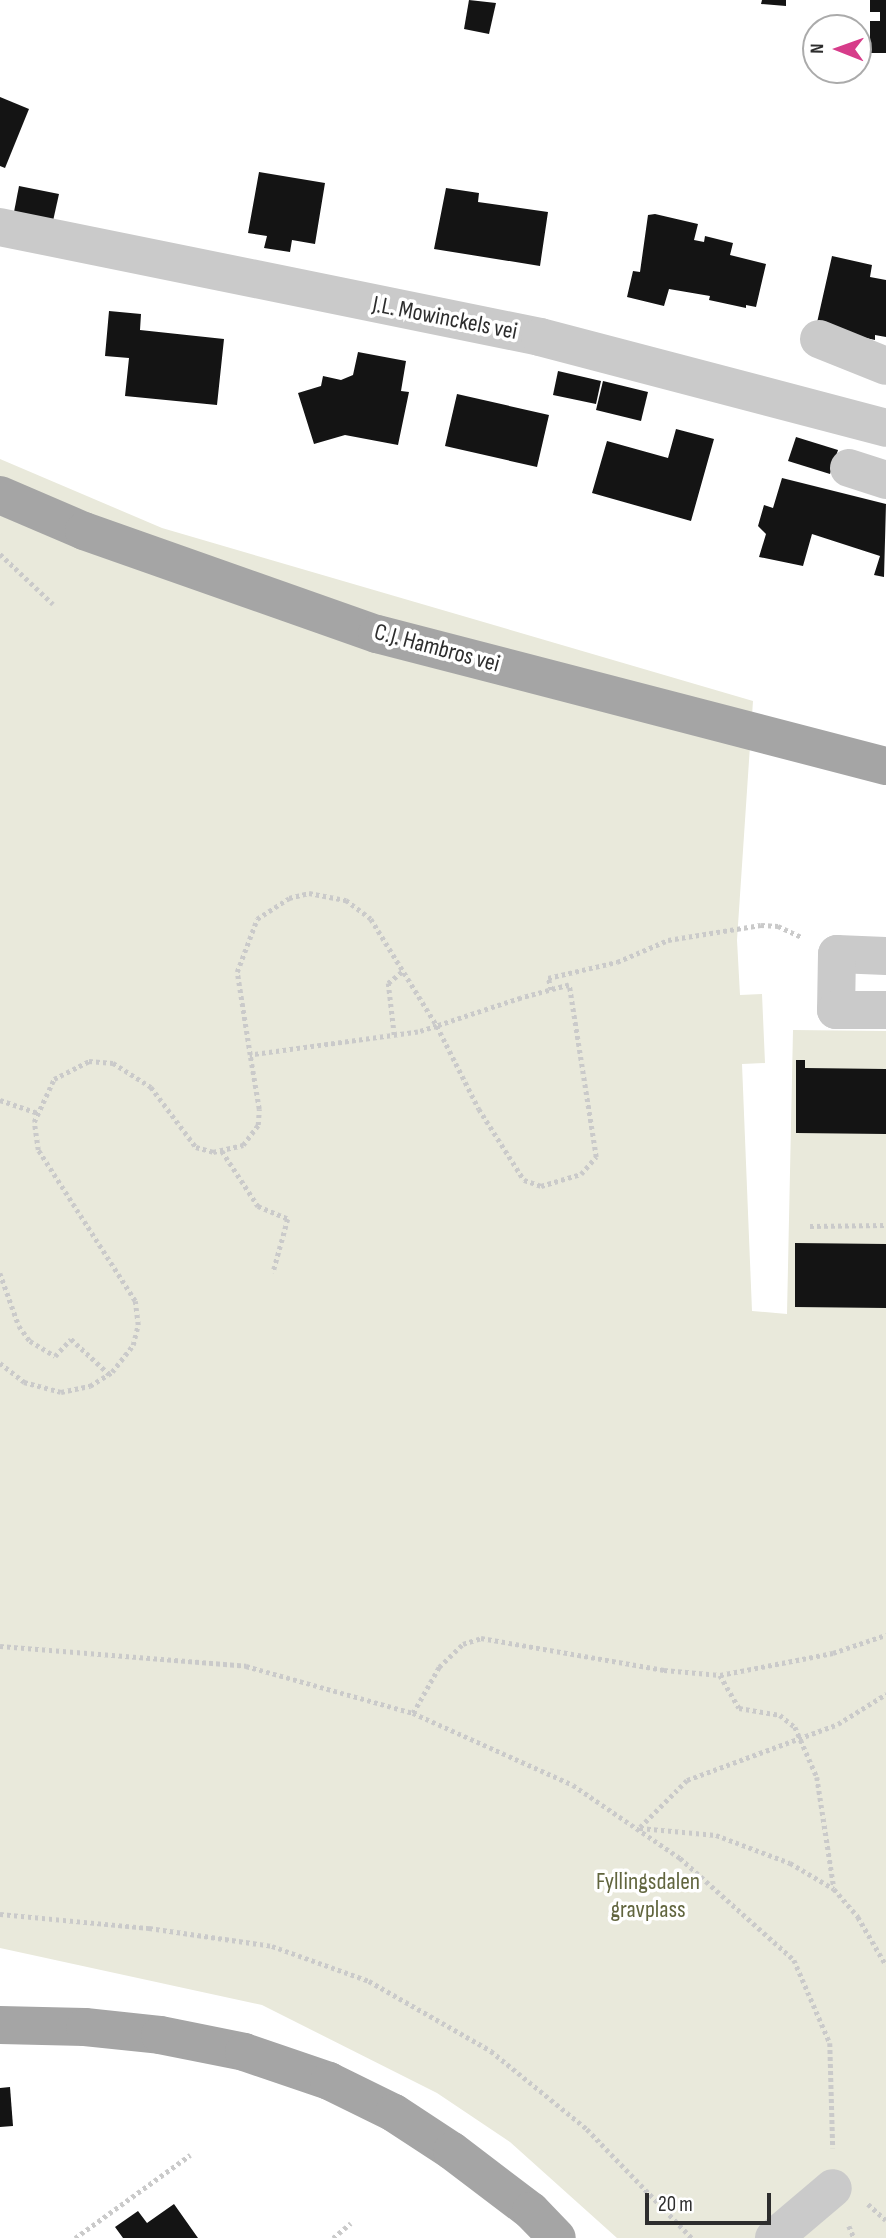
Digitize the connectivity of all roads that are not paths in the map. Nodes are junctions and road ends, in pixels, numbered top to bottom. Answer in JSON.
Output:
{"nodes":[{"id":1,"x":0,"y":227,"type":"edge"},
{"id":2,"x":819,"y":339,"type":"dead end"},
{"id":3,"x":886,"y":366,"type":"edge"},
{"id":4,"x":886,"y":428,"type":"edge"},
{"id":5,"x":849,"y":468,"type":"dead end"},
{"id":6,"x":886,"y":480,"type":"edge"},
{"id":7,"x":0,"y":495,"type":"edge"},
{"id":8,"x":886,"y":766,"type":"edge"},
{"id":9,"x":886,"y":956,"type":"edge"},
{"id":10,"x":886,"y":1010,"type":"edge"},
{"id":11,"x":0,"y":2025,"type":"edge"},
{"id":12,"x":833,"y":2173,"type":"road end"},
{"id":13,"x":557,"y":2238,"type":"edge"},
{"id":14,"x":774,"y":2238,"type":"edge"}],
"edges":[{"from":1,"to":4,"type":"street","name":"J.L. Mowinckels vei"},
{"from":2,"to":3,"type":"street"},
{"from":5,"to":6,"type":"street"},
{"from":7,"to":8,"type":"main road","name":"C.J. Hambros vei"},
{"from":9,"to":10,"type":"street"},
{"from":11,"to":13,"type":"main road"},
{"from":12,"to":14,"type":"street"}]}
